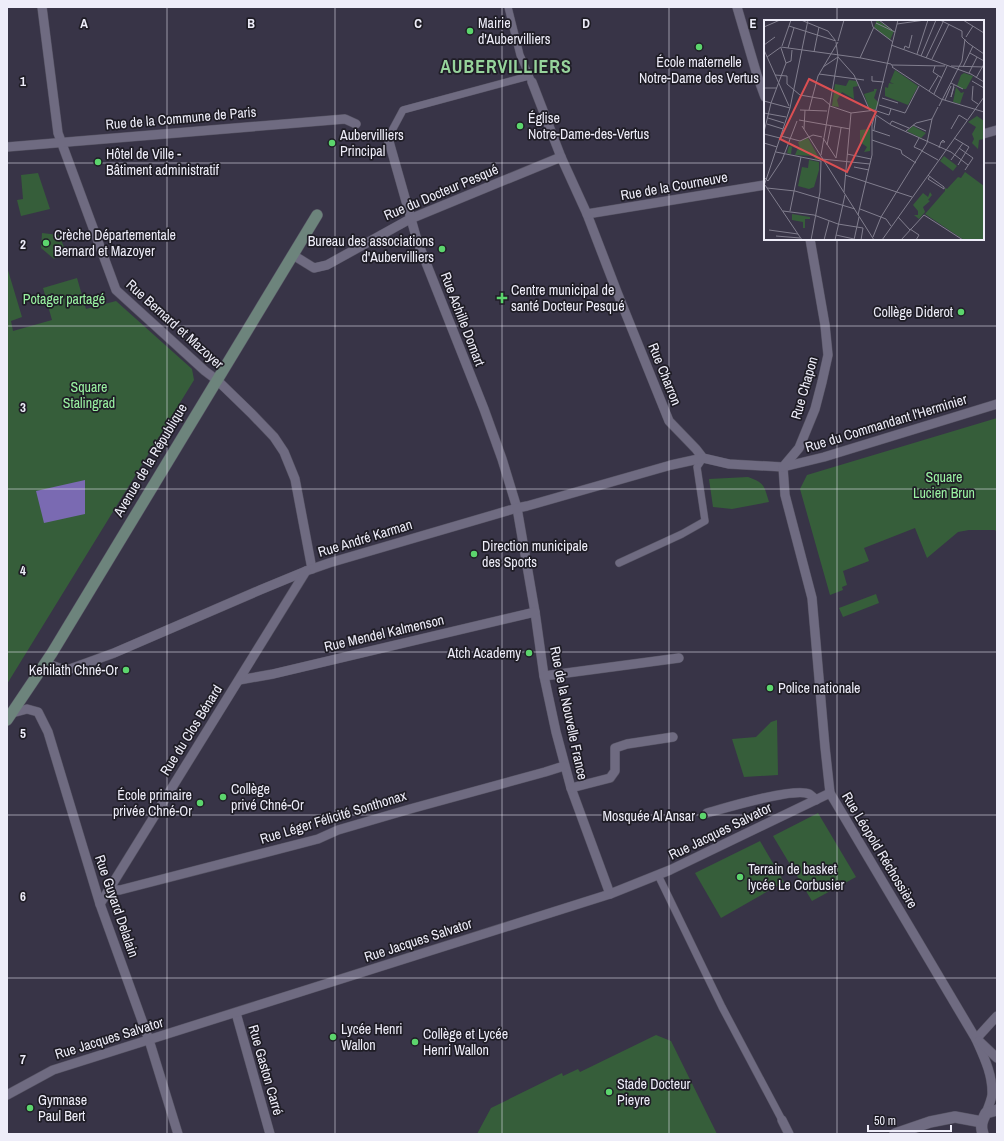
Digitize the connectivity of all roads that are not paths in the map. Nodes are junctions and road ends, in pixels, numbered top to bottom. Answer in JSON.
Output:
{"nodes":[{"id":1,"x":42,"y":7,"type":"edge"},
{"id":2,"x":508,"y":7,"type":"edge"},
{"id":3,"x":737,"y":7,"type":"edge"},
{"id":4,"x":530,"y":79,"type":"junction"},
{"id":5,"x":764,"y":94,"type":"edge"},
{"id":6,"x":356,"y":124,"type":"dead end"},
{"id":7,"x":997,"y":130,"type":"edge"},
{"id":8,"x":984,"y":134,"type":"edge"},
{"id":9,"x":388,"y":138,"type":"joint"},
{"id":10,"x":61,"y":142,"type":"junction"},
{"id":11,"x":7,"y":147,"type":"edge"},
{"id":12,"x":561,"y":157,"type":"junction"},
{"id":13,"x":764,"y":185,"type":"edge"},
{"id":14,"x":587,"y":214,"type":"junction"},
{"id":15,"x":317,"y":215,"type":"dead end"},
{"id":16,"x":410,"y":218,"type":"junction"},
{"id":17,"x":810,"y":240,"type":"edge"},
{"id":18,"x":293,"y":255,"type":"junction"},
{"id":19,"x":217,"y":380,"type":"junction"},
{"id":20,"x":997,"y":404,"type":"edge"},
{"id":21,"x":702,"y":458,"type":"junction"},
{"id":22,"x":783,"y":468,"type":"junction"},
{"id":23,"x":517,"y":508,"type":"junction"},
{"id":24,"x":619,"y":563,"type":"dead end"},
{"id":25,"x":309,"y":570,"type":"junction"},
{"id":26,"x":535,"y":612,"type":"junction"},
{"id":27,"x":680,"y":658,"type":"dead end"},
{"id":28,"x":45,"y":663,"type":"junction"},
{"id":29,"x":544,"y":676,"type":"junction"},
{"id":30,"x":239,"y":680,"type":"junction"},
{"id":31,"x":9,"y":717,"type":"edge"},
{"id":32,"x":673,"y":737,"type":"dead end"},
{"id":33,"x":564,"y":766,"type":"junction"},
{"id":34,"x":571,"y":788,"type":"junction"},
{"id":35,"x":830,"y":793,"type":"junction"},
{"id":36,"x":816,"y":800,"type":"junction"},
{"id":37,"x":707,"y":813,"type":"dead end"},
{"id":38,"x":658,"y":875,"type":"junction"},
{"id":39,"x":109,"y":890,"type":"junction"},
{"id":40,"x":610,"y":894,"type":"junction"},
{"id":41,"x":100,"y":904,"type":"junction"},
{"id":42,"x":236,"y":1013,"type":"junction"},
{"id":43,"x":997,"y":1016,"type":"edge"},
{"id":44,"x":976,"y":1039,"type":"junction"},
{"id":45,"x":149,"y":1040,"type":"junction"},
{"id":46,"x":997,"y":1058,"type":"edge"},
{"id":47,"x":7,"y":1095,"type":"edge"},
{"id":48,"x":988,"y":1115,"type":"edge"},
{"id":49,"x":782,"y":1120,"type":"joint"},
{"id":50,"x":178,"y":1134,"type":"edge"},
{"id":51,"x":270,"y":1134,"type":"edge"},
{"id":52,"x":789,"y":1134,"type":"edge"},
{"id":53,"x":894,"y":1134,"type":"edge"},
{"id":54,"x":983,"y":1134,"type":"edge"}],
"edges":[{"from":1,"to":10,"type":"street","name":"Rue Bernard et Mazoyer"},
{"from":2,"to":4,"type":"street"},
{"from":3,"to":5,"type":"street"},
{"from":4,"to":9,"type":"street"},
{"from":4,"to":12,"type":"street","name":"Rue Charron"},
{"from":6,"to":10,"type":"street","name":"Rue de la Commune de Paris"},
{"from":7,"to":8,"type":"street"},
{"from":9,"to":16,"type":"street","name":"Rue Achille Domart"},
{"from":10,"to":11,"type":"street","name":"Rue de la Commune de Paris"},
{"from":10,"to":19,"type":"street","name":"Rue Bernard et Mazoyer"},
{"from":12,"to":14,"type":"street","name":"Rue Charron"},
{"from":12,"to":16,"type":"street","name":"Rue du Docteur Pesqué"},
{"from":13,"to":14,"type":"street","name":"Rue de la Courneuve"},
{"from":14,"to":21,"type":"street","name":"Rue Charron"},
{"from":15,"to":18,"type":"main road","name":"Avenue de la République"},
{"from":16,"to":18,"type":"street","name":"Rue du Docteur Pesqué"},
{"from":16,"to":23,"type":"street","name":"Rue Achille Domart"},
{"from":17,"to":22,"type":"street","name":"Rue Chapon"},
{"from":18,"to":19,"type":"main road","name":"Avenue de la République"},
{"from":19,"to":25,"type":"street","name":"Rue Bernard et Mazoyer"},
{"from":19,"to":28,"type":"main road","name":"Avenue de la République"},
{"from":20,"to":22,"type":"street","name":"Rue du Commandant l'Herminier"},
{"from":21,"to":22,"type":"street"},
{"from":21,"to":23,"type":"street","name":"Rue André Karman"},
{"from":21,"to":24,"type":"street"},
{"from":22,"to":35,"type":"street","name":"Rue Léopold Réchossière"},
{"from":23,"to":25,"type":"street","name":"Rue André Karman"},
{"from":23,"to":26,"type":"street","name":"Rue de la Nouvelle France"},
{"from":25,"to":28,"type":"street","name":"Rue André Karman"},
{"from":25,"to":30,"type":"street","name":"Rue du Clos Bénard"},
{"from":26,"to":29,"type":"street","name":"Rue de la Nouvelle France"},
{"from":26,"to":30,"type":"street","name":"Rue Mendel Kalmenson"},
{"from":27,"to":29,"type":"street"},
{"from":28,"to":31,"type":"main road","name":"Avenue de la République"},
{"from":29,"to":33,"type":"street","name":"Rue de la Nouvelle France"},
{"from":30,"to":39,"type":"street","name":"Rue du Clos Bénard"},
{"from":31,"to":41,"type":"street","name":"Rue Guyard Delalain"},
{"from":32,"to":34,"type":"street"},
{"from":33,"to":34,"type":"street","name":"Rue de la Nouvelle France"},
{"from":33,"to":39,"type":"street","name":"Rue Léger Félicité Sonthonax"},
{"from":34,"to":40,"type":"street","name":"Rue de la Nouvelle France"},
{"from":35,"to":36,"type":"street","name":"Rue Jacques Salvator"},
{"from":35,"to":44,"type":"street","name":"Rue Léopold Réchossière"},
{"from":36,"to":37,"type":"street"},
{"from":36,"to":38,"type":"street","name":"Rue Jacques Salvator"},
{"from":38,"to":40,"type":"street","name":"Rue Jacques Salvator"},
{"from":38,"to":49,"type":"street"},
{"from":39,"to":41,"type":"street","name":"Rue du Clos Bénard"},
{"from":40,"to":42,"type":"street","name":"Rue Jacques Salvator"},
{"from":41,"to":45,"type":"street","name":"Rue Guyard Delalain"},
{"from":42,"to":45,"type":"street","name":"Rue Jacques Salvator"},
{"from":42,"to":51,"type":"street","name":"Rue Gaston Carré"},
{"from":43,"to":44,"type":"street"},
{"from":44,"to":46,"type":"street","name":"Rue Léopold Réchossière"},
{"from":44,"to":48,"type":"street","name":"Rue Léopold Réchossière"},
{"from":45,"to":47,"type":"street","name":"Rue Jacques Salvator"},
{"from":45,"to":50,"type":"street","name":"Rue Guyard Delalain"},
{"from":48,"to":53,"type":"street"},
{"from":48,"to":54,"type":"street"},
{"from":49,"to":52,"type":"street"}]}
